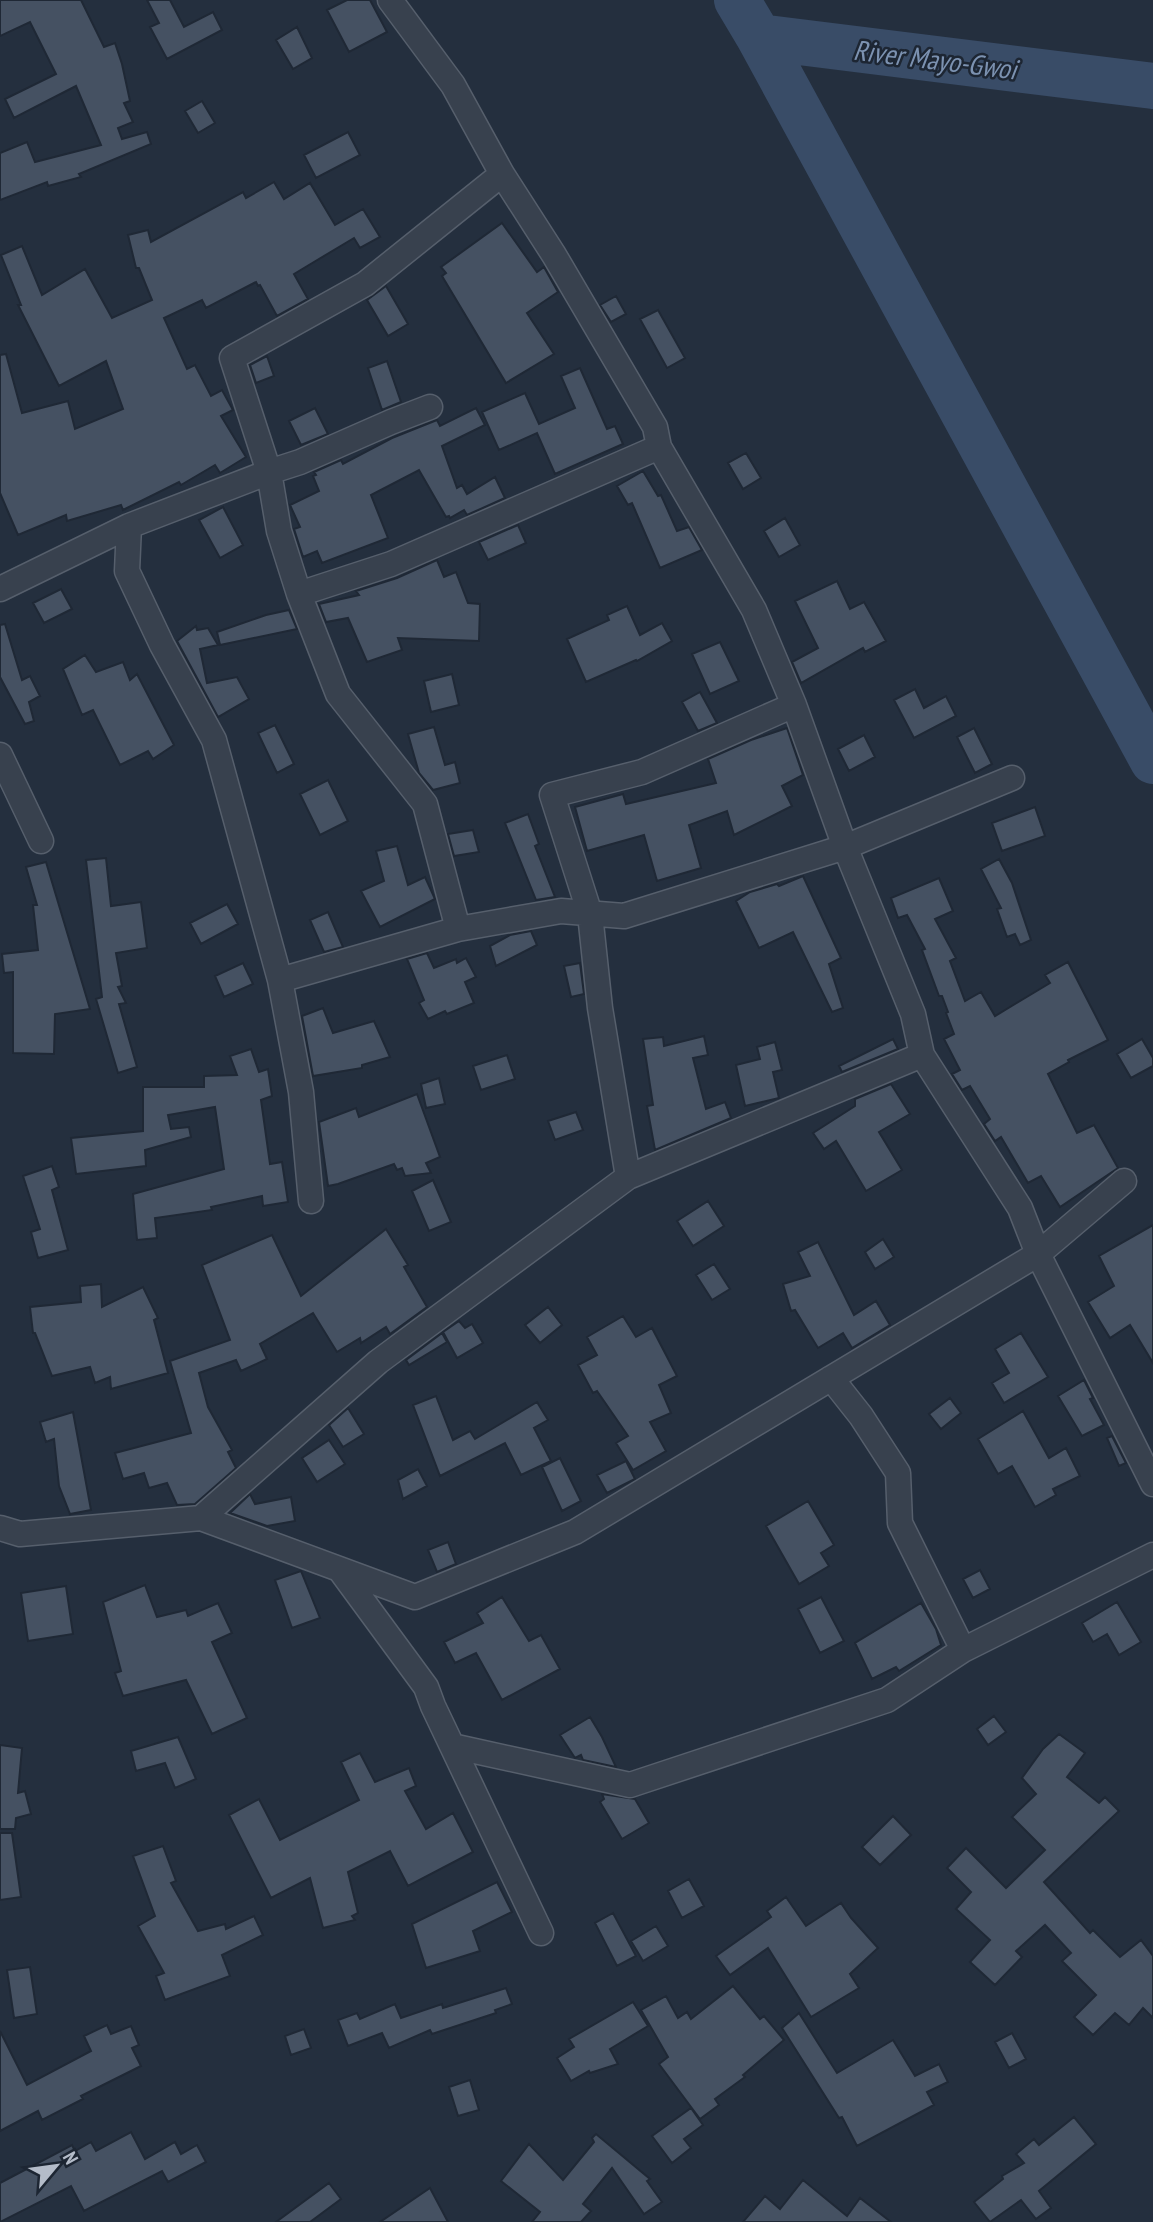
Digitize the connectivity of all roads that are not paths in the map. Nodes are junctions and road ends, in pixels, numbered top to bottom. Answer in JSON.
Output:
{"nodes":[{"id":1,"x":390,"y":0,"type":"edge"},
{"id":2,"x":502,"y":174,"type":"junction"},
{"id":3,"x":430,"y":407,"type":"dead end"},
{"id":4,"x":659,"y":447,"type":"junction"},
{"id":5,"x":270,"y":471,"type":"junction"},
{"id":6,"x":129,"y":526,"type":"junction"},
{"id":7,"x":0,"y":589,"type":"edge"},
{"id":8,"x":299,"y":594,"type":"junction"},
{"id":9,"x":794,"y":705,"type":"junction"},
{"id":10,"x":0,"y":755,"type":"edge"},
{"id":11,"x":1012,"y":778,"type":"dead end"},
{"id":12,"x":41,"y":841,"type":"dead end"},
{"id":13,"x":845,"y":846,"type":"junction"},
{"id":14,"x":590,"y":914,"type":"junction"},
{"id":15,"x":458,"y":929,"type":"junction"},
{"id":16,"x":280,"y":980,"type":"junction"},
{"id":17,"x":922,"y":1055,"type":"junction"},
{"id":18,"x":628,"y":1177,"type":"junction"},
{"id":19,"x":1124,"y":1181,"type":"dead end"},
{"id":20,"x":311,"y":1201,"type":"dead end"},
{"id":21,"x":1038,"y":1254,"type":"junction"},
{"id":22,"x":831,"y":1378,"type":"junction"},
{"id":23,"x":1153,"y":1484,"type":"edge"},
{"id":24,"x":201,"y":1518,"type":"junction"},
{"id":25,"x":0,"y":1528,"type":"edge"},
{"id":26,"x":1153,"y":1555,"type":"edge"},
{"id":27,"x":340,"y":1570,"type":"junction"},
{"id":28,"x":963,"y":1650,"type":"junction"},
{"id":29,"x":452,"y":1746,"type":"junction"},
{"id":30,"x":541,"y":1933,"type":"dead end"}],
"edges":[{"from":1,"to":2,"type":"street"},
{"from":2,"to":4,"type":"street"},
{"from":2,"to":5,"type":"street"},
{"from":3,"to":5,"type":"street"},
{"from":4,"to":8,"type":"street"},
{"from":4,"to":9,"type":"street"},
{"from":5,"to":6,"type":"street"},
{"from":5,"to":8,"type":"street"},
{"from":6,"to":7,"type":"street"},
{"from":6,"to":16,"type":"street"},
{"from":8,"to":15,"type":"street"},
{"from":9,"to":13,"type":"street"},
{"from":9,"to":14,"type":"street"},
{"from":10,"to":12,"type":"street"},
{"from":11,"to":13,"type":"street"},
{"from":13,"to":14,"type":"street"},
{"from":13,"to":17,"type":"street"},
{"from":14,"to":15,"type":"street"},
{"from":14,"to":18,"type":"street"},
{"from":15,"to":16,"type":"street"},
{"from":16,"to":20,"type":"street"},
{"from":17,"to":18,"type":"street"},
{"from":17,"to":21,"type":"street"},
{"from":18,"to":24,"type":"street"},
{"from":19,"to":21,"type":"street"},
{"from":21,"to":22,"type":"street"},
{"from":21,"to":23,"type":"street"},
{"from":22,"to":27,"type":"street"},
{"from":22,"to":28,"type":"street"},
{"from":24,"to":25,"type":"street"},
{"from":24,"to":27,"type":"street"},
{"from":26,"to":28,"type":"street"},
{"from":27,"to":29,"type":"street"},
{"from":28,"to":29,"type":"street"},
{"from":29,"to":30,"type":"street"}]}
